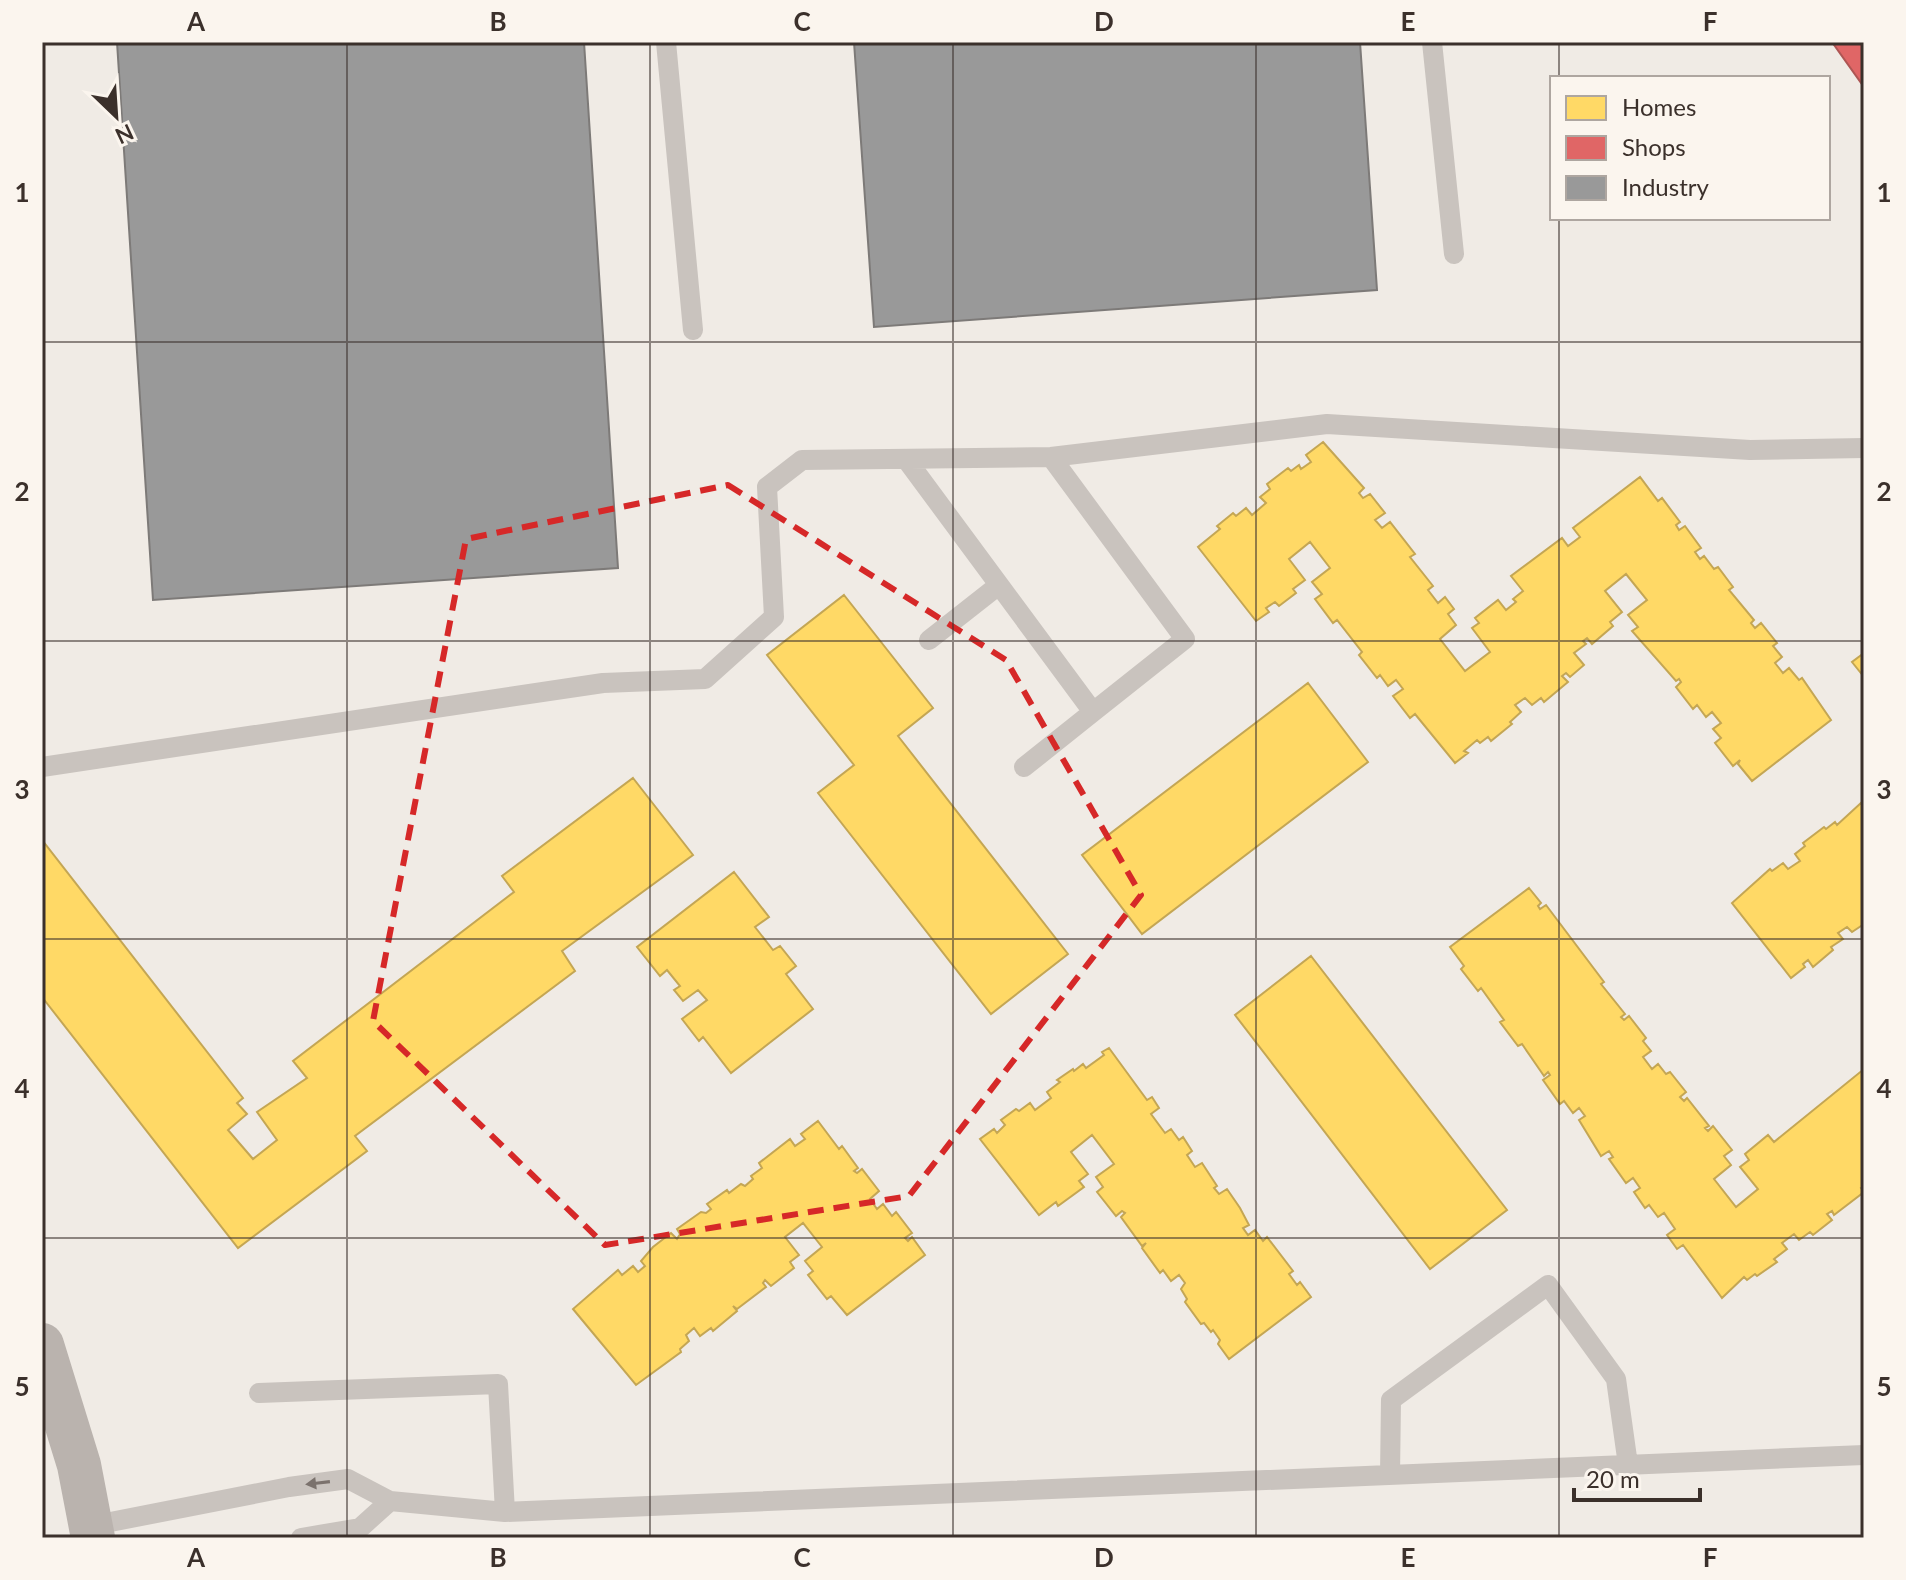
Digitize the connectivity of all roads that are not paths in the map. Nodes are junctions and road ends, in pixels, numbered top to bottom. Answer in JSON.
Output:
{"nodes":[{"id":1,"x":666,"y":42,"type":"edge"},
{"id":2,"x":1432,"y":42,"type":"edge"},
{"id":3,"x":1454,"y":254,"type":"dead end"},
{"id":4,"x":693,"y":330,"type":"dead end"},
{"id":5,"x":1864,"y":448,"type":"edge"},
{"id":6,"x":1051,"y":457,"type":"junction"},
{"id":7,"x":906,"y":459,"type":"junction"},
{"id":8,"x":999,"y":585,"type":"junction"},
{"id":9,"x":929,"y":640,"type":"dead end"},
{"id":10,"x":1093,"y":712,"type":"junction"},
{"id":11,"x":42,"y":767,"type":"edge"},
{"id":12,"x":1024,"y":767,"type":"dead end"},
{"id":13,"x":42,"y":1345,"type":"edge"},
{"id":14,"x":259,"y":1393,"type":"dead end"},
{"id":15,"x":1864,"y":1455,"type":"edge"},
{"id":16,"x":1628,"y":1465,"type":"junction"},
{"id":17,"x":1390,"y":1475,"type":"junction"},
{"id":18,"x":390,"y":1501,"type":"junction"},
{"id":19,"x":505,"y":1512,"type":"junction"},
{"id":20,"x":91,"y":1532,"type":"edge"},
{"id":21,"x":301,"y":1538,"type":"edge"}],
"edges":[{"from":1,"to":4,"type":"lane"},
{"from":2,"to":3,"type":"lane"},
{"from":5,"to":6,"type":"lane"},
{"from":6,"to":7,"type":"lane"},
{"from":6,"to":10,"type":"lane"},
{"from":7,"to":8,"type":"lane"},
{"from":7,"to":11,"type":"lane"},
{"from":8,"to":9,"type":"lane"},
{"from":8,"to":10,"type":"lane"},
{"from":10,"to":12,"type":"lane"},
{"from":13,"to":20,"type":"street"},
{"from":14,"to":19,"type":"lane"},
{"from":15,"to":16,"type":"lane"},
{"from":16,"to":17,"type":"lane"},
{"from":16,"to":17,"type":"lane"},
{"from":17,"to":19,"type":"lane"},
{"from":18,"to":19,"type":"lane"},
{"from":18,"to":20,"type":"lane","one_way":true},
{"from":18,"to":21,"type":"lane"}]}
